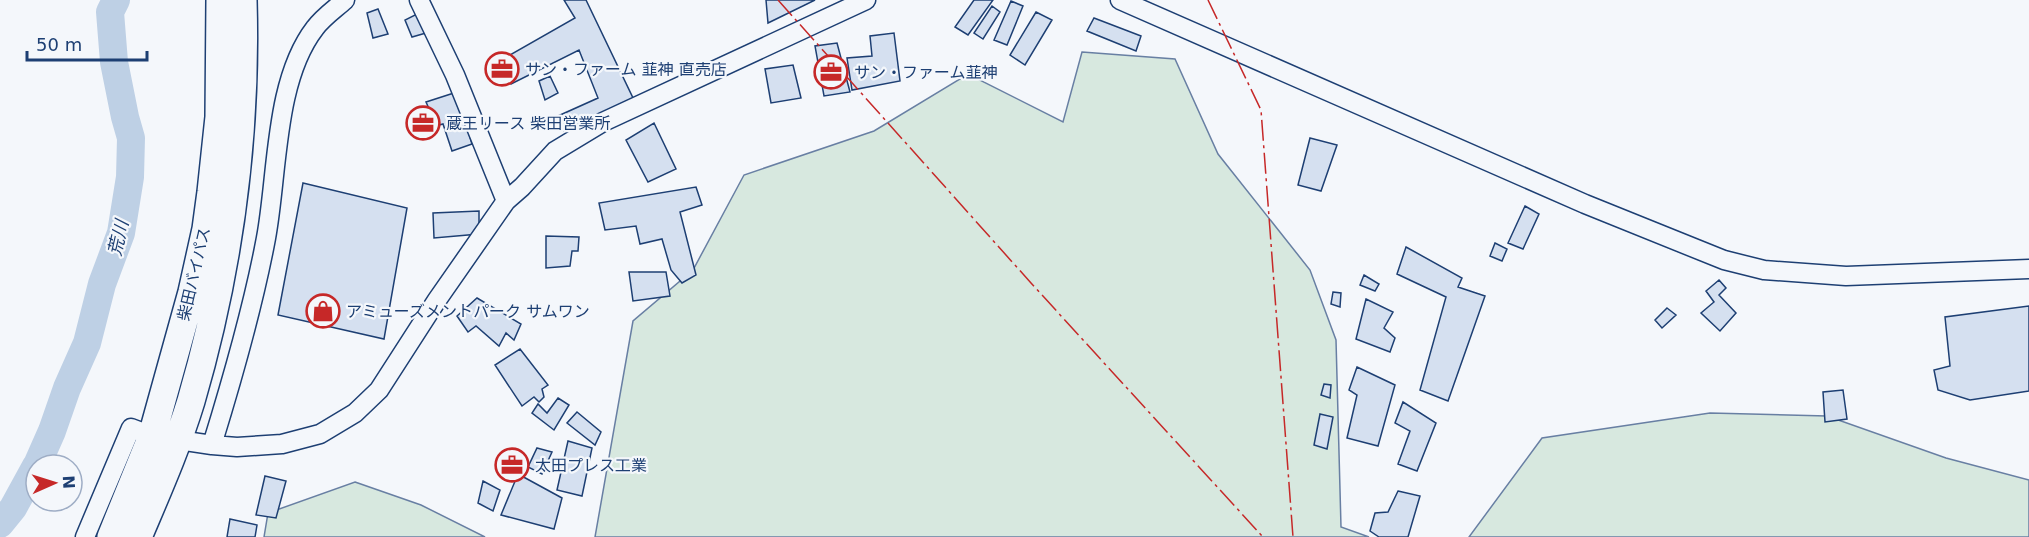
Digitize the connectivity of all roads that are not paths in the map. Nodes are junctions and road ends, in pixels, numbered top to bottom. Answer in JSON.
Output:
{"nodes":[{"id":1,"x":220,"y":0,"type":"edge"},
{"id":2,"x":243,"y":0,"type":"edge"},
{"id":3,"x":345,"y":0,"type":"edge"},
{"id":4,"x":419,"y":0,"type":"edge"},
{"id":5,"x":866,"y":0,"type":"edge"},
{"id":6,"x":1120,"y":0,"type":"edge"},
{"id":7,"x":506,"y":201,"type":"junction"},
{"id":8,"x":2029,"y":269,"type":"edge"},
{"id":9,"x":165,"y":438,"type":"junction"},
{"id":10,"x":212,"y":445,"type":"junction"},
{"id":11,"x":85,"y":537,"type":"edge"},
{"id":12,"x":111,"y":537,"type":"edge"},
{"id":13,"x":138,"y":537,"type":"edge"}],
"edges":[{"from":1,"to":9,"type":"highway","name":"柴田バイパス"},
{"from":2,"to":9,"type":"highway","name":"柴田バイパス"},
{"from":3,"to":10,"type":"street"},
{"from":4,"to":7,"type":"street"},
{"from":5,"to":7,"type":"street"},
{"from":6,"to":8,"type":"street"},
{"from":7,"to":10,"type":"street"},
{"from":9,"to":10,"type":"street"},
{"from":9,"to":11,"type":"street"},
{"from":9,"to":12,"type":"highway","name":"柴田バイパス"},
{"from":9,"to":13,"type":"highway","name":"柴田バイパス"}]}
